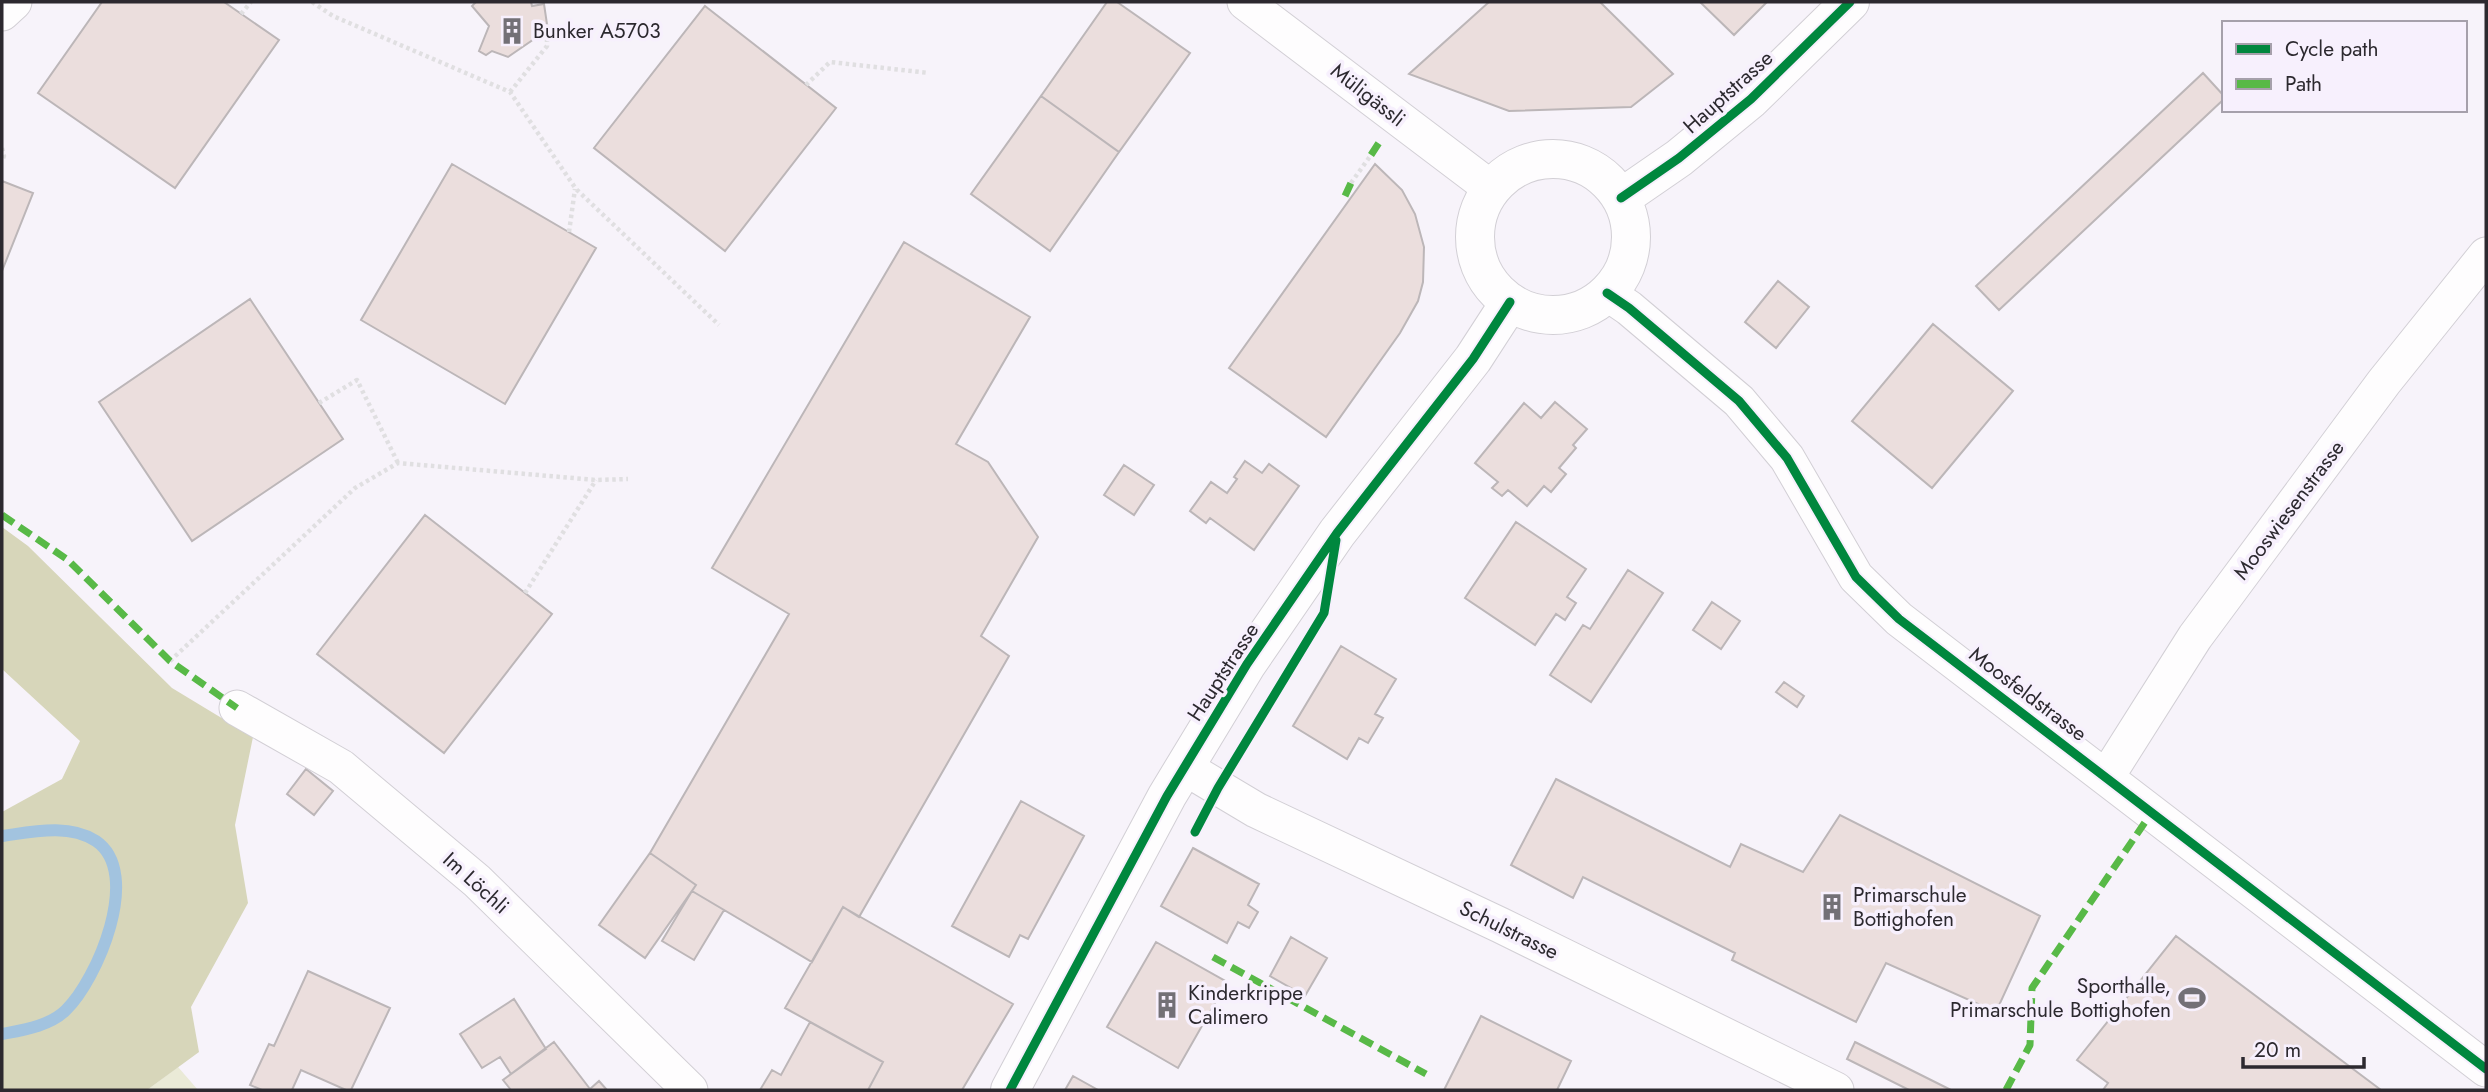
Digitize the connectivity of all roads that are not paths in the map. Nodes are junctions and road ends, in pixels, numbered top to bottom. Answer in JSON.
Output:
{"nodes":[{"id":1,"x":14,"y":2,"type":"edge"},
{"id":2,"x":1245,"y":2,"type":"edge"},
{"id":3,"x":1850,"y":2,"type":"edge"},
{"id":4,"x":2,"y":13,"type":"edge"},
{"id":5,"x":1492,"y":189,"type":"junction"},
{"id":6,"x":1621,"y":198,"type":"junction"},
{"id":7,"x":2486,"y":255,"type":"edge"},
{"id":8,"x":1607,"y":293,"type":"junction"},
{"id":9,"x":1510,"y":302,"type":"junction"},
{"id":10,"x":237,"y":708,"type":"dead end"},
{"id":11,"x":1184,"y":767,"type":"junction"},
{"id":12,"x":2107,"y":776,"type":"junction"},
{"id":13,"x":2486,"y":1069,"type":"edge"},
{"id":14,"x":690,"y":1090,"type":"edge"},
{"id":15,"x":1010,"y":1090,"type":"edge"},
{"id":16,"x":1836,"y":1090,"type":"edge"}],
"edges":[{"from":1,"to":4,"type":"street"},
{"from":2,"to":5,"type":"street","name":"Müligässli"},
{"from":3,"to":6,"type":"main road","name":"Hauptstrasse"},
{"from":5,"to":6,"type":"main road"},
{"from":5,"to":9,"type":"main road"},
{"from":6,"to":8,"type":"main road"},
{"from":7,"to":12,"type":"street","name":"Mooswiesenstrasse"},
{"from":8,"to":9,"type":"main road"},
{"from":8,"to":12,"type":"street","name":"Moosfeldstrasse"},
{"from":9,"to":11,"type":"main road","name":"Hauptstrasse"},
{"from":10,"to":14,"type":"street","name":"Im Löchli"},
{"from":11,"to":15,"type":"main road","name":"Hauptstrasse"},
{"from":11,"to":16,"type":"street","name":"Schulstrasse"},
{"from":12,"to":13,"type":"street","name":"Moosfeldstrasse"}]}
